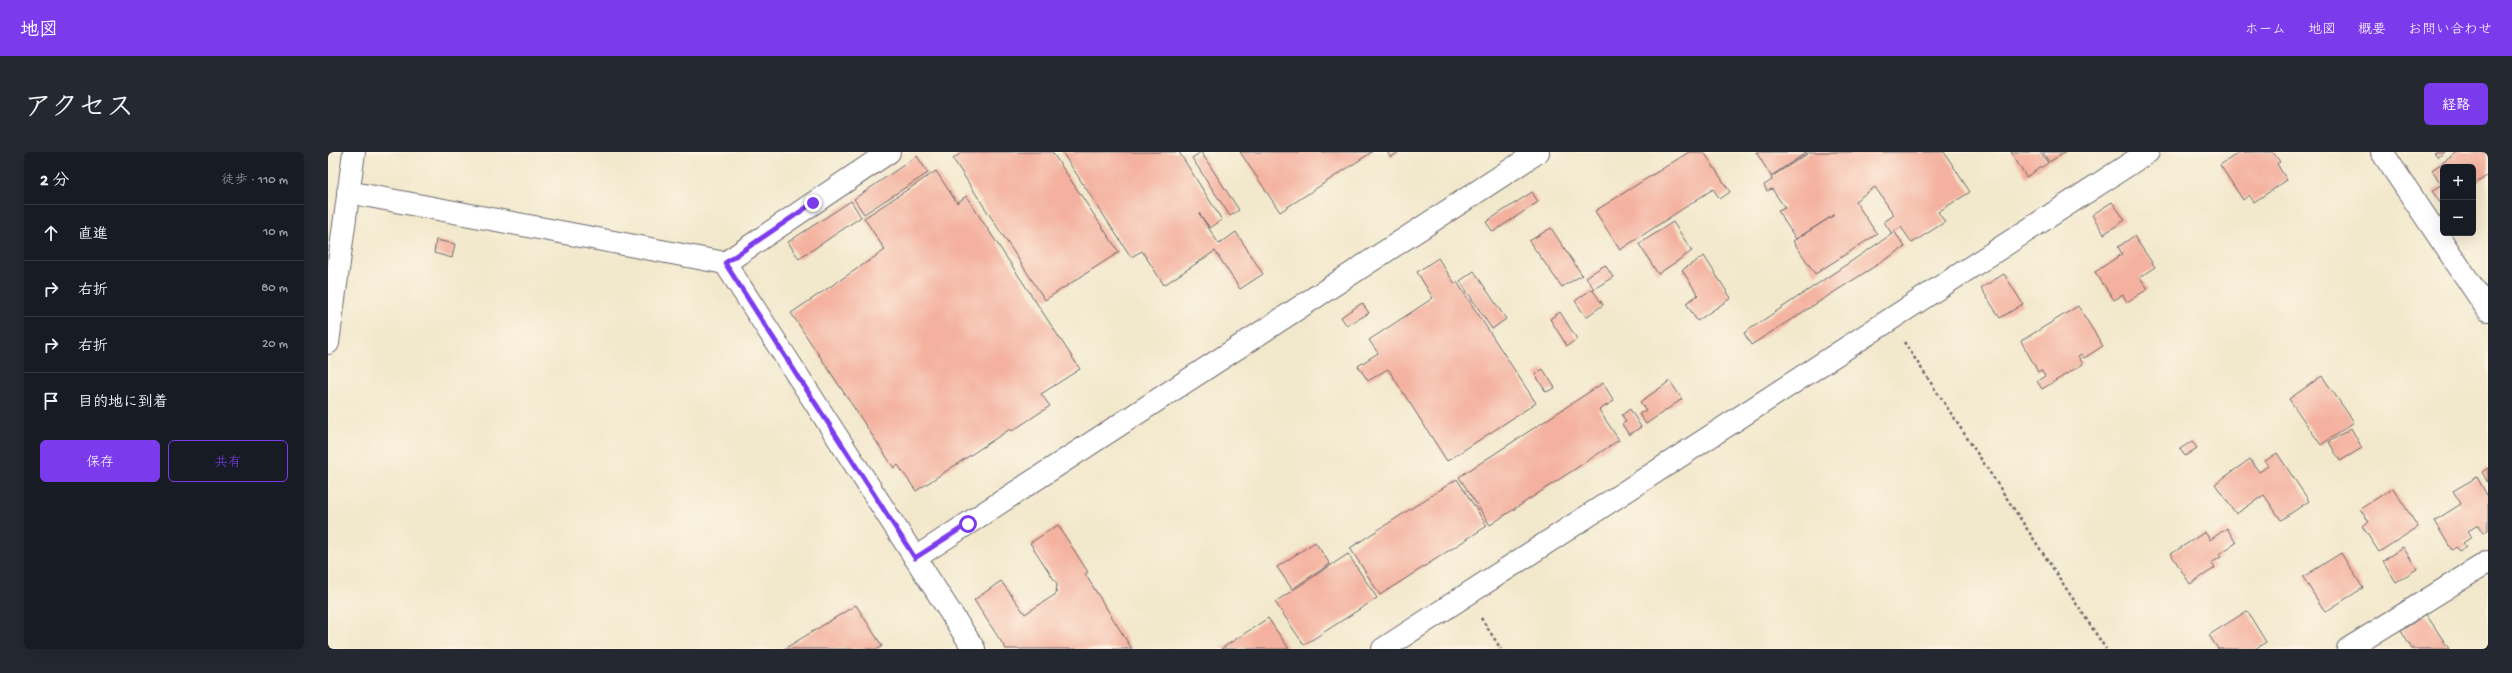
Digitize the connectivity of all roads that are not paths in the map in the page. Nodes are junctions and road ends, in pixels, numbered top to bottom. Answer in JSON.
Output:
{"nodes":[{"id":1,"x":354,"y":152,"type":"edge"},
{"id":2,"x":889,"y":152,"type":"edge"},
{"id":3,"x":1538,"y":152,"type":"edge"},
{"id":4,"x":2148,"y":152,"type":"edge"},
{"id":5,"x":2382,"y":152,"type":"edge"},
{"id":6,"x":348,"y":192,"type":"junction"},
{"id":7,"x":725,"y":263,"type":"junction"},
{"id":8,"x":333,"y":265,"type":"edge"},
{"id":9,"x":2488,"y":310,"type":"edge"},
{"id":10,"x":328,"y":343,"type":"edge"},
{"id":11,"x":915,"y":558,"type":"junction"},
{"id":12,"x":2488,"y":562,"type":"edge"},
{"id":13,"x":974,"y":649,"type":"edge"},
{"id":14,"x":1383,"y":649,"type":"edge"},
{"id":15,"x":2348,"y":649,"type":"edge"}],
"edges":[{"from":1,"to":6,"type":"street"},
{"from":2,"to":7,"type":"street"},
{"from":3,"to":11,"type":"street"},
{"from":4,"to":14,"type":"street"},
{"from":5,"to":9,"type":"street"},
{"from":6,"to":7,"type":"street"},
{"from":6,"to":8,"type":"street"},
{"from":7,"to":11,"type":"street"},
{"from":8,"to":10,"type":"street"},
{"from":11,"to":13,"type":"street"},
{"from":12,"to":15,"type":"street"}]}
